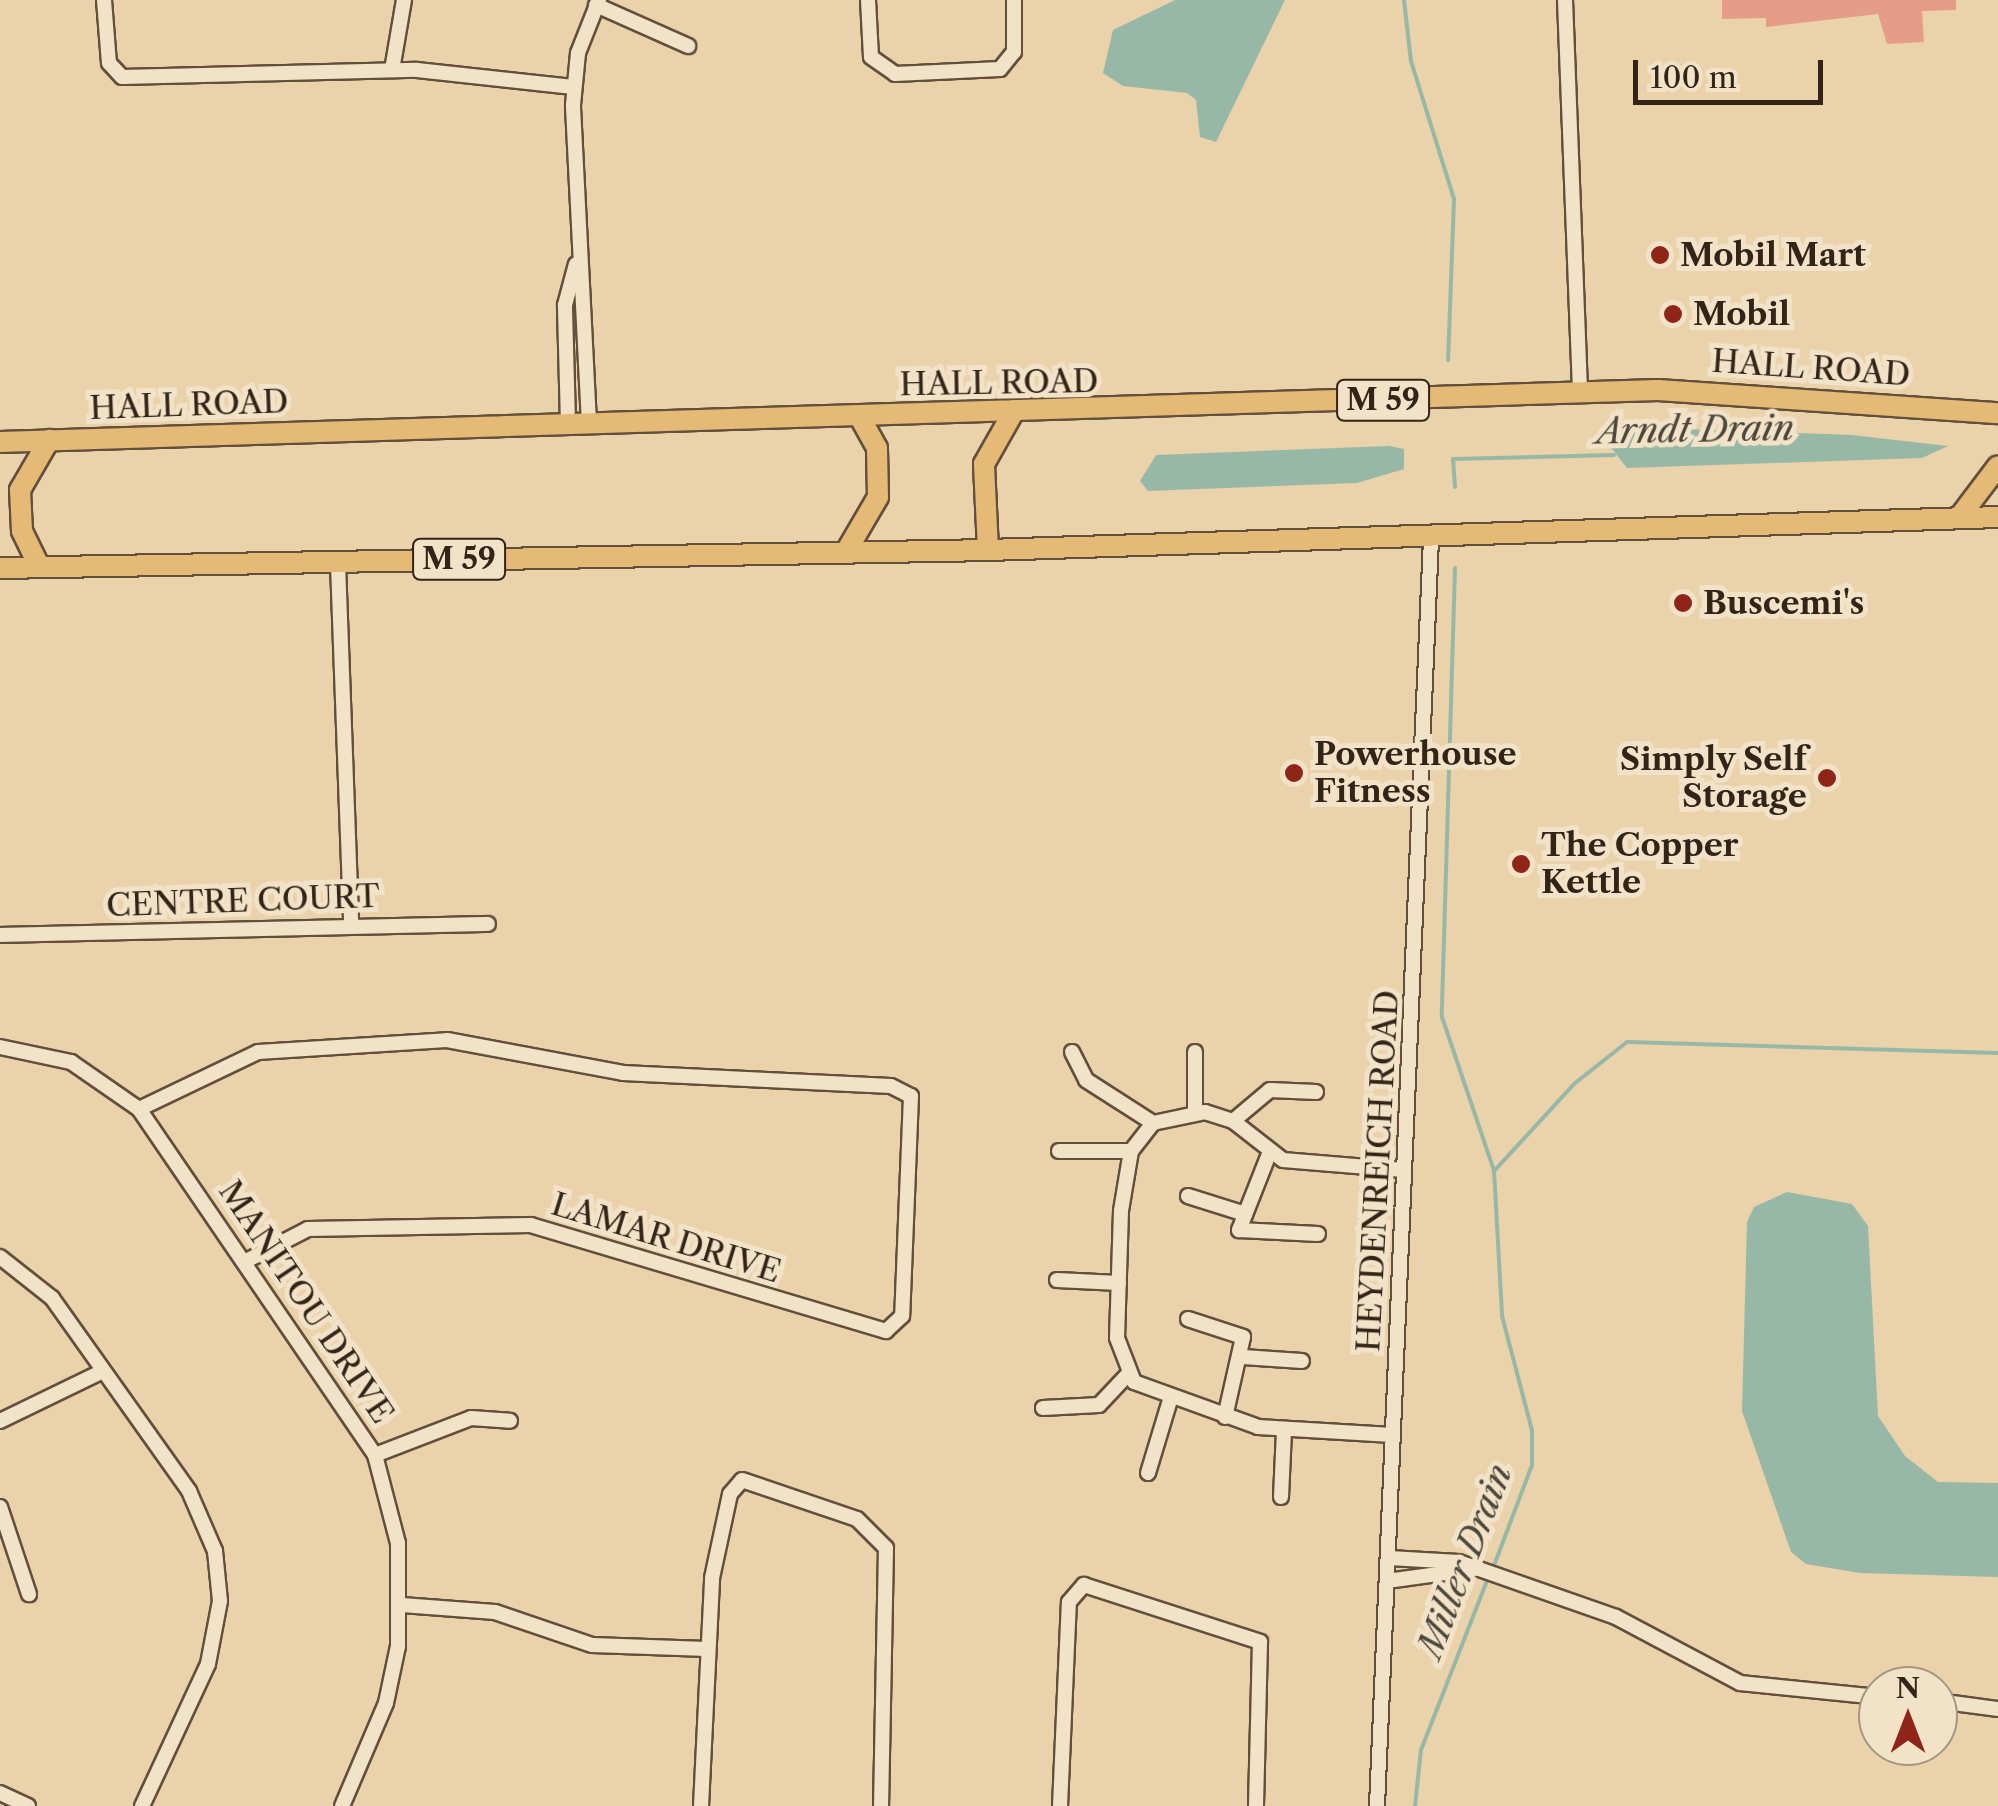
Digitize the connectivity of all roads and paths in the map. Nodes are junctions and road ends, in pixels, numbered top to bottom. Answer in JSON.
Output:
{"nodes":[{"id":1,"x":104,"y":0,"type":"edge"},
{"id":2,"x":404,"y":0,"type":"edge"},
{"id":3,"x":868,"y":0,"type":"edge"},
{"id":4,"x":1014,"y":0,"type":"edge"},
{"id":5,"x":1565,"y":0,"type":"edge"},
{"id":6,"x":597,"y":2,"type":"edge"},
{"id":7,"x":688,"y":46,"type":"dead end"},
{"id":8,"x":392,"y":70,"type":"junction"},
{"id":9,"x":573,"y":88,"type":"junction"},
{"id":10,"x":576,"y":264,"type":"junction"},
{"id":11,"x":586,"y":320,"type":"junction"},
{"id":12,"x":565,"y":321,"type":"junction"},
{"id":13,"x":1580,"y":393,"type":"junction"},
{"id":14,"x":1014,"y":411,"type":"junction"},
{"id":15,"x":1992,"y":412,"type":"edge"},
{"id":16,"x":859,"y":416,"type":"junction"},
{"id":17,"x":568,"y":423,"type":"junction"},
{"id":18,"x":590,"y":423,"type":"junction"},
{"id":19,"x":1998,"y":432,"type":"edge"},
{"id":20,"x":49,"y":440,"type":"junction"},
{"id":21,"x":0,"y":442,"type":"edge"},
{"id":22,"x":1998,"y":466,"type":"edge"},
{"id":23,"x":1961,"y":515,"type":"junction"},
{"id":24,"x":1998,"y":516,"type":"edge"},
{"id":25,"x":1432,"y":538,"type":"junction"},
{"id":26,"x":847,"y":550,"type":"junction"},
{"id":27,"x":988,"y":550,"type":"junction"},
{"id":28,"x":338,"y":564,"type":"junction"},
{"id":29,"x":39,"y":566,"type":"junction"},
{"id":30,"x":0,"y":568,"type":"edge"},
{"id":31,"x":351,"y":924,"type":"junction"},
{"id":32,"x":488,"y":924,"type":"dead end"},
{"id":33,"x":0,"y":934,"type":"edge"},
{"id":34,"x":0,"y":1047,"type":"edge"},
{"id":35,"x":1072,"y":1052,"type":"dead end"},
{"id":36,"x":1194,"y":1052,"type":"dead end"},
{"id":37,"x":1316,"y":1092,"type":"dead end"},
{"id":38,"x":139,"y":1109,"type":"junction"},
{"id":39,"x":1195,"y":1110,"type":"junction"},
{"id":40,"x":1233,"y":1121,"type":"junction"},
{"id":41,"x":1152,"y":1123,"type":"junction"},
{"id":42,"x":1059,"y":1150,"type":"dead end"},
{"id":43,"x":1131,"y":1151,"type":"junction"},
{"id":44,"x":1269,"y":1154,"type":"junction"},
{"id":45,"x":1404,"y":1170,"type":"junction"},
{"id":46,"x":1188,"y":1196,"type":"dead end"},
{"id":47,"x":1245,"y":1214,"type":"junction"},
{"id":48,"x":1318,"y":1234,"type":"dead end"},
{"id":49,"x":0,"y":1257,"type":"edge"},
{"id":50,"x":246,"y":1261,"type":"junction"},
{"id":51,"x":1056,"y":1280,"type":"dead end"},
{"id":52,"x":1119,"y":1283,"type":"junction"},
{"id":53,"x":1188,"y":1319,"type":"dead end"},
{"id":54,"x":1242,"y":1358,"type":"junction"},
{"id":55,"x":1302,"y":1361,"type":"dead end"},
{"id":56,"x":103,"y":1371,"type":"junction"},
{"id":57,"x":1128,"y":1374,"type":"junction"},
{"id":58,"x":1170,"y":1400,"type":"junction"},
{"id":59,"x":1043,"y":1408,"type":"dead end"},
{"id":60,"x":1225,"y":1417,"type":"junction"},
{"id":61,"x":0,"y":1421,"type":"edge"},
{"id":62,"x":510,"y":1421,"type":"dead end"},
{"id":63,"x":1284,"y":1430,"type":"junction"},
{"id":64,"x":1392,"y":1435,"type":"junction"},
{"id":65,"x":375,"y":1456,"type":"junction"},
{"id":66,"x":1148,"y":1473,"type":"dead end"},
{"id":67,"x":1281,"y":1497,"type":"dead end"},
{"id":68,"x":0,"y":1507,"type":"edge"},
{"id":69,"x":1388,"y":1558,"type":"junction"},
{"id":70,"x":1476,"y":1569,"type":"junction"},
{"id":71,"x":1387,"y":1581,"type":"junction"},
{"id":72,"x":29,"y":1594,"type":"dead end"},
{"id":73,"x":402,"y":1605,"type":"junction"},
{"id":74,"x":707,"y":1649,"type":"junction"},
{"id":75,"x":1858,"y":1695,"type":"edge"},
{"id":76,"x":1958,"y":1704,"type":"edge"},
{"id":77,"x":1998,"y":1710,"type":"edge"},
{"id":78,"x":0,"y":1793,"type":"edge"},
{"id":79,"x":28,"y":1806,"type":"edge"},
{"id":80,"x":142,"y":1806,"type":"edge"},
{"id":81,"x":342,"y":1806,"type":"edge"},
{"id":82,"x":701,"y":1806,"type":"edge"},
{"id":83,"x":881,"y":1806,"type":"edge"},
{"id":84,"x":1060,"y":1806,"type":"edge"},
{"id":85,"x":1256,"y":1806,"type":"edge"},
{"id":86,"x":1377,"y":1806,"type":"edge"}],
"edges":[{"from":1,"to":8,"type":"street"},
{"from":2,"to":8,"type":"street"},
{"from":3,"to":4,"type":"street"},
{"from":5,"to":13,"type":"street"},
{"from":6,"to":7,"type":"street"},
{"from":6,"to":9,"type":"street"},
{"from":8,"to":9,"type":"street"},
{"from":9,"to":10,"type":"street"},
{"from":10,"to":11,"type":"street"},
{"from":10,"to":12,"type":"street"},
{"from":11,"to":12,"type":"street"},
{"from":11,"to":18,"type":"street"},
{"from":12,"to":17,"type":"street"},
{"from":13,"to":14,"type":"highway","name":"HALL ROAD","number":"M 59"},
{"from":13,"to":15,"type":"highway","name":"HALL ROAD","number":"M 59"},
{"from":14,"to":16,"type":"highway","name":"HALL ROAD","number":"M 59"},
{"from":14,"to":27,"type":"highway"},
{"from":15,"to":19,"type":"highway"},
{"from":16,"to":18,"type":"highway","name":"HALL ROAD","number":"M 59"},
{"from":16,"to":26,"type":"highway"},
{"from":17,"to":18,"type":"highway","name":"HALL ROAD","number":"M 59"},
{"from":17,"to":20,"type":"highway","name":"HALL ROAD","number":"M 59"},
{"from":20,"to":21,"type":"highway","name":"HALL ROAD","number":"M 59"},
{"from":20,"to":29,"type":"highway"},
{"from":22,"to":23,"type":"highway"},
{"from":23,"to":24,"type":"highway","number":"M 59"},
{"from":23,"to":25,"type":"highway","number":"M 59"},
{"from":25,"to":27,"type":"highway","number":"M 59"},
{"from":25,"to":45,"type":"street","name":"HEYDENREICH ROAD"},
{"from":26,"to":27,"type":"highway","number":"M 59"},
{"from":26,"to":28,"type":"highway","number":"M 59"},
{"from":28,"to":29,"type":"highway","number":"M 59"},
{"from":28,"to":31,"type":"street"},
{"from":29,"to":30,"type":"highway","number":"M 59"},
{"from":31,"to":32,"type":"street","name":"CENTRE COURT"},
{"from":31,"to":33,"type":"street","name":"CENTRE COURT"},
{"from":34,"to":38,"type":"street","name":"MANITOU DRIVE"},
{"from":35,"to":41,"type":"street"},
{"from":36,"to":39,"type":"street"},
{"from":37,"to":40,"type":"street"},
{"from":38,"to":50,"type":"street","name":"MANITOU DRIVE"},
{"from":38,"to":50,"type":"street","name":"LAMAR DRIVE"},
{"from":39,"to":40,"type":"street"},
{"from":39,"to":41,"type":"street"},
{"from":40,"to":44,"type":"street"},
{"from":41,"to":43,"type":"street"},
{"from":42,"to":43,"type":"street"},
{"from":43,"to":52,"type":"street"},
{"from":44,"to":45,"type":"street"},
{"from":44,"to":47,"type":"street"},
{"from":45,"to":64,"type":"street","name":"HEYDENREICH ROAD"},
{"from":46,"to":47,"type":"street"},
{"from":47,"to":48,"type":"street"},
{"from":49,"to":56,"type":"street"},
{"from":50,"to":65,"type":"street","name":"MANITOU DRIVE"},
{"from":51,"to":52,"type":"street"},
{"from":52,"to":57,"type":"street"},
{"from":53,"to":54,"type":"street"},
{"from":54,"to":55,"type":"street"},
{"from":54,"to":60,"type":"street"},
{"from":56,"to":61,"type":"street"},
{"from":56,"to":80,"type":"street"},
{"from":57,"to":58,"type":"street"},
{"from":57,"to":59,"type":"street"},
{"from":58,"to":60,"type":"street"},
{"from":58,"to":66,"type":"street"},
{"from":60,"to":63,"type":"street"},
{"from":62,"to":65,"type":"street"},
{"from":63,"to":64,"type":"street"},
{"from":63,"to":67,"type":"street"},
{"from":64,"to":69,"type":"street","name":"HEYDENREICH ROAD"},
{"from":65,"to":73,"type":"street","name":"MANITOU DRIVE"},
{"from":68,"to":72,"type":"street"},
{"from":69,"to":70,"type":"street"},
{"from":69,"to":71,"type":"street","name":"HEYDENREICH ROAD"},
{"from":70,"to":71,"type":"street"},
{"from":70,"to":75,"type":"street"},
{"from":71,"to":86,"type":"street","name":"HEYDENREICH ROAD"},
{"from":73,"to":74,"type":"street"},
{"from":73,"to":81,"type":"street","name":"MANITOU DRIVE"},
{"from":74,"to":82,"type":"street"},
{"from":74,"to":83,"type":"street"},
{"from":76,"to":77,"type":"street"},
{"from":78,"to":79,"type":"street"},
{"from":84,"to":85,"type":"street"}]}
